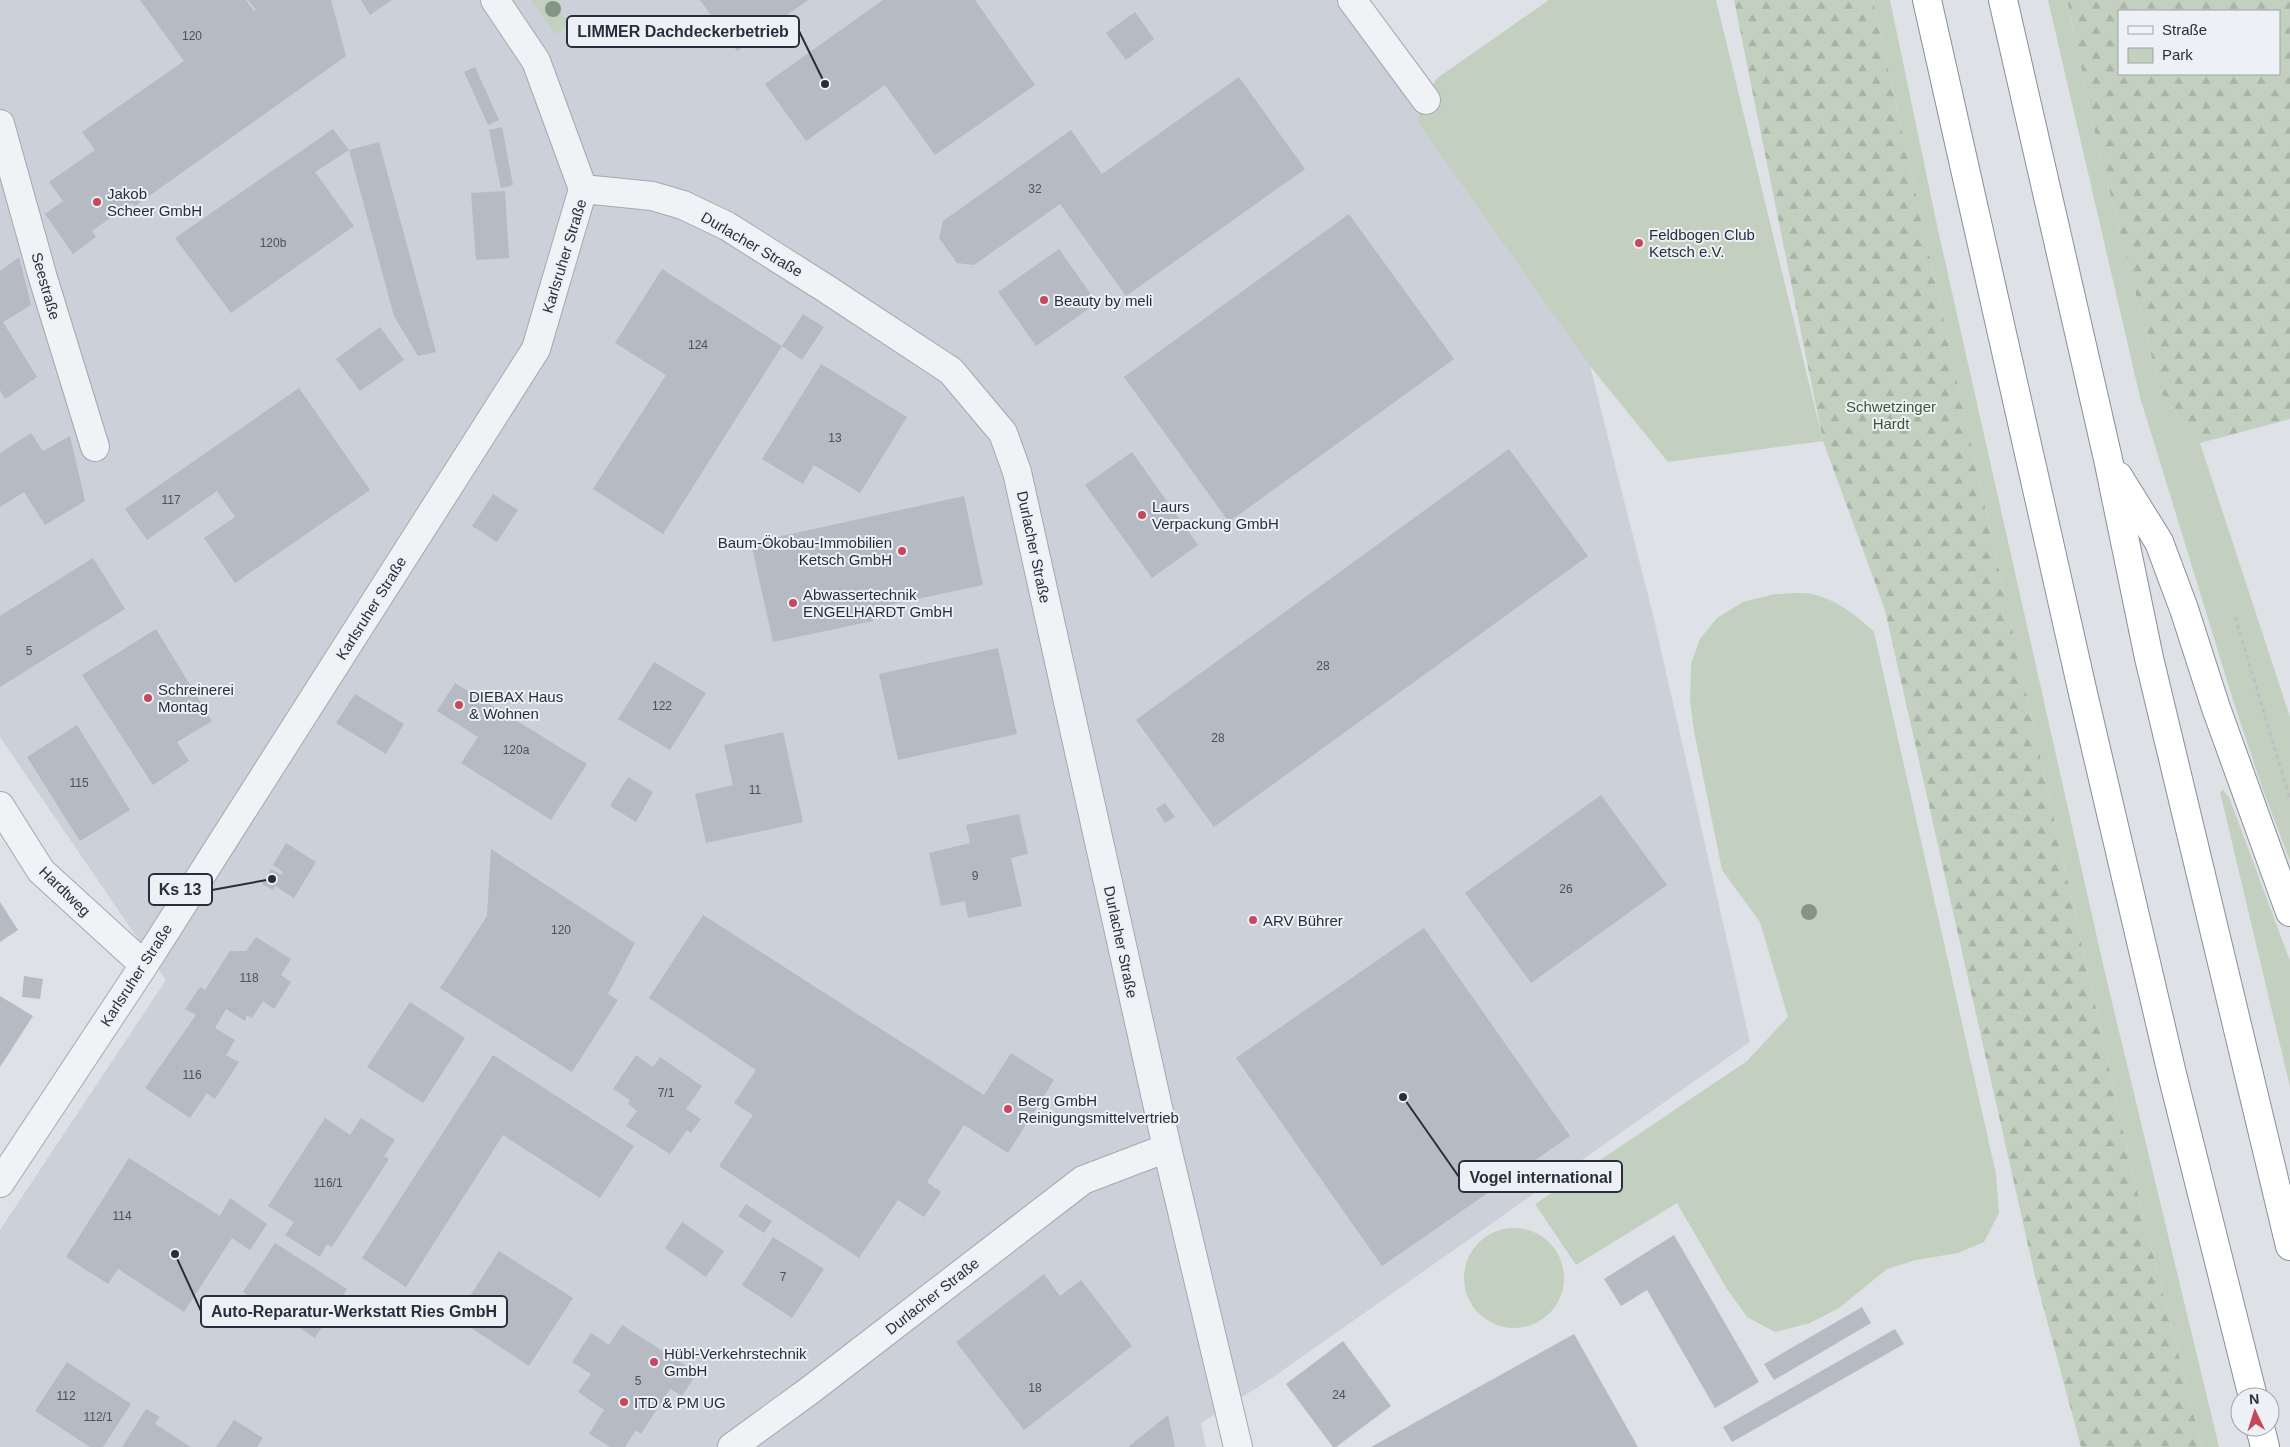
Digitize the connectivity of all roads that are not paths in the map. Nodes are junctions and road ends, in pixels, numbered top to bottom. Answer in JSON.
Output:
{"nodes":[{"id":1,"x":495,"y":0,"type":"edge"},
{"id":2,"x":1352,"y":0,"type":"edge"},
{"id":3,"x":1927,"y":0,"type":"edge"},
{"id":4,"x":2004,"y":0,"type":"edge"},
{"id":5,"x":1426,"y":100,"type":"dead end"},
{"id":6,"x":0,"y":124,"type":"edge"},
{"id":7,"x":583,"y":190,"type":"junction"},
{"id":8,"x":95,"y":447,"type":"dead end"},
{"id":9,"x":2108,"y":460,"type":"junction"},
{"id":10,"x":0,"y":806,"type":"edge"},
{"id":11,"x":2290,"y":912,"type":"edge"},
{"id":12,"x":144,"y":965,"type":"junction"},
{"id":13,"x":1167,"y":1148,"type":"junction"},
{"id":14,"x":0,"y":1183,"type":"edge"},
{"id":15,"x":2290,"y":1246,"type":"edge"},
{"id":16,"x":2250,"y":1387,"type":"edge"},
{"id":17,"x":732,"y":1447,"type":"edge"},
{"id":18,"x":1238,"y":1447,"type":"edge"}],
"edges":[{"from":1,"to":7,"type":"street","name":"Karlsruher Straße"},
{"from":2,"to":5,"type":"street"},
{"from":3,"to":16,"type":"highway"},
{"from":4,"to":9,"type":"highway"},
{"from":6,"to":8,"type":"street","name":"Seestraße"},
{"from":7,"to":12,"type":"street","name":"Karlsruher Straße"},
{"from":7,"to":13,"type":"street","name":"Durlacher Straße"},
{"from":9,"to":11,"type":"highway"},
{"from":9,"to":15,"type":"highway"},
{"from":10,"to":12,"type":"street","name":"Hardtweg"},
{"from":12,"to":14,"type":"street","name":"Karlsruher Straße"},
{"from":13,"to":17,"type":"street","name":"Durlacher Straße"},
{"from":13,"to":18,"type":"street","name":"Durlacher Straße"}]}
